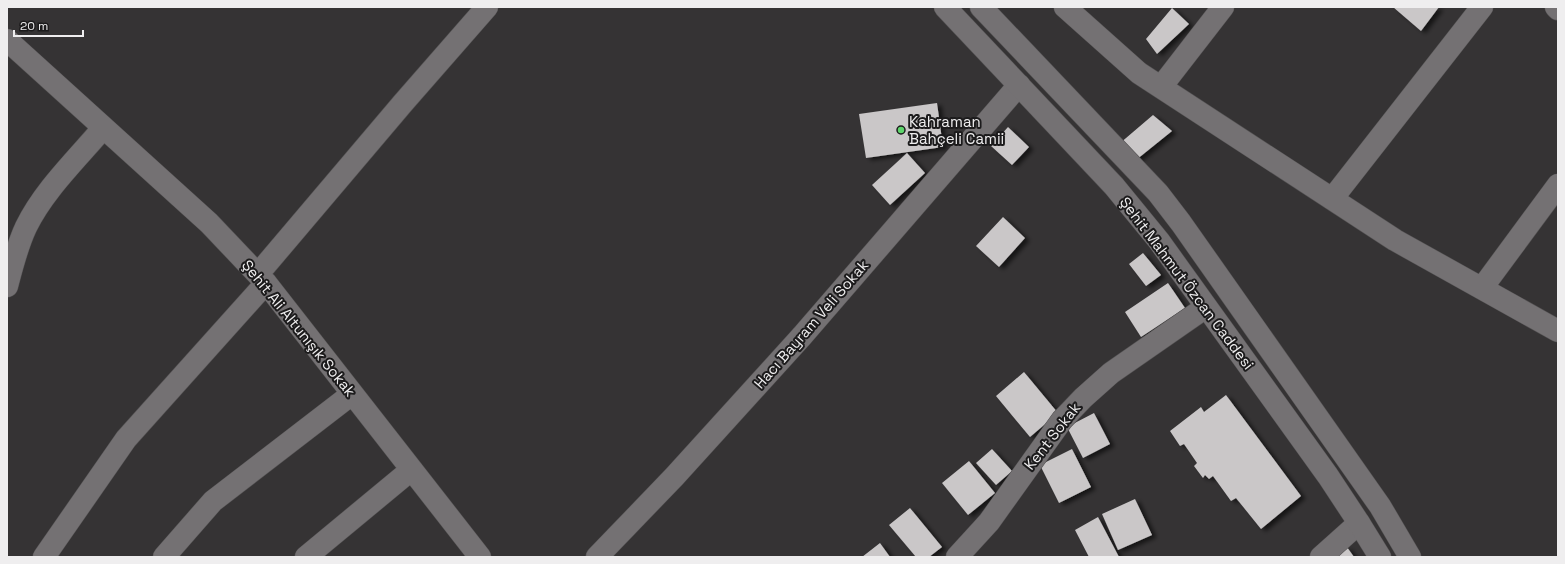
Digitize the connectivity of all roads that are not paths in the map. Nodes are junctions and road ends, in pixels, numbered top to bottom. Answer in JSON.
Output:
{"nodes":[{"id":1,"x":487,"y":7,"type":"edge"},
{"id":2,"x":945,"y":7,"type":"edge"},
{"id":3,"x":981,"y":7,"type":"edge"},
{"id":4,"x":1065,"y":7,"type":"edge"},
{"id":5,"x":1223,"y":7,"type":"edge"},
{"id":6,"x":1482,"y":7,"type":"edge"},
{"id":7,"x":7,"y":40,"type":"edge"},
{"id":8,"x":1020,"y":85,"type":"junction"},
{"id":9,"x":1161,"y":87,"type":"junction"},
{"id":10,"x":104,"y":128,"type":"junction"},
{"id":11,"x":1558,"y":185,"type":"edge"},
{"id":12,"x":1332,"y":199,"type":"junction"},
{"id":13,"x":262,"y":278,"type":"junction"},
{"id":14,"x":7,"y":286,"type":"edge"},
{"id":15,"x":1482,"y":288,"type":"junction"},
{"id":16,"x":1206,"y":307,"type":"junction"},
{"id":17,"x":1558,"y":331,"type":"edge"},
{"id":18,"x":352,"y":394,"type":"junction"},
{"id":19,"x":412,"y":470,"type":"junction"},
{"id":20,"x":1359,"y":523,"type":"junction"},
{"id":21,"x":44,"y":557,"type":"edge"},
{"id":22,"x":164,"y":557,"type":"edge"},
{"id":23,"x":306,"y":557,"type":"edge"},
{"id":24,"x":480,"y":557,"type":"edge"},
{"id":25,"x":597,"y":557,"type":"edge"},
{"id":26,"x":957,"y":557,"type":"edge"},
{"id":27,"x":1321,"y":557,"type":"edge"},
{"id":28,"x":1380,"y":557,"type":"edge"},
{"id":29,"x":1410,"y":557,"type":"edge"}],
"edges":[{"from":1,"to":13,"type":"street"},
{"from":2,"to":8,"type":"street","name":"Şehit Mahmut Özcan Caddesi"},
{"from":3,"to":29,"type":"street","name":"Şehit Mahmut Özcan Caddesi"},
{"from":4,"to":9,"type":"street"},
{"from":5,"to":9,"type":"street"},
{"from":6,"to":12,"type":"street"},
{"from":7,"to":10,"type":"street","name":"Şehit Ali Altunışık Sokak"},
{"from":8,"to":16,"type":"street","name":"Şehit Mahmut Özcan Caddesi"},
{"from":8,"to":25,"type":"street","name":"Hacı Bayram Veli Sokak"},
{"from":9,"to":12,"type":"street"},
{"from":10,"to":13,"type":"street","name":"Şehit Ali Altunışık Sokak"},
{"from":10,"to":14,"type":"street"},
{"from":11,"to":15,"type":"street"},
{"from":12,"to":15,"type":"street"},
{"from":13,"to":18,"type":"street","name":"Şehit Ali Altunışık Sokak"},
{"from":13,"to":21,"type":"street"},
{"from":15,"to":17,"type":"street"},
{"from":16,"to":20,"type":"street","name":"Şehit Mahmut Özcan Caddesi"},
{"from":16,"to":26,"type":"street","name":"Kent Sokak"},
{"from":18,"to":19,"type":"street","name":"Şehit Ali Altunışık Sokak"},
{"from":18,"to":22,"type":"street"},
{"from":19,"to":23,"type":"street"},
{"from":19,"to":24,"type":"street","name":"Şehit Ali Altunışık Sokak"},
{"from":20,"to":27,"type":"street"},
{"from":20,"to":28,"type":"street","name":"Şehit Mahmut Özcan Caddesi"}]}
